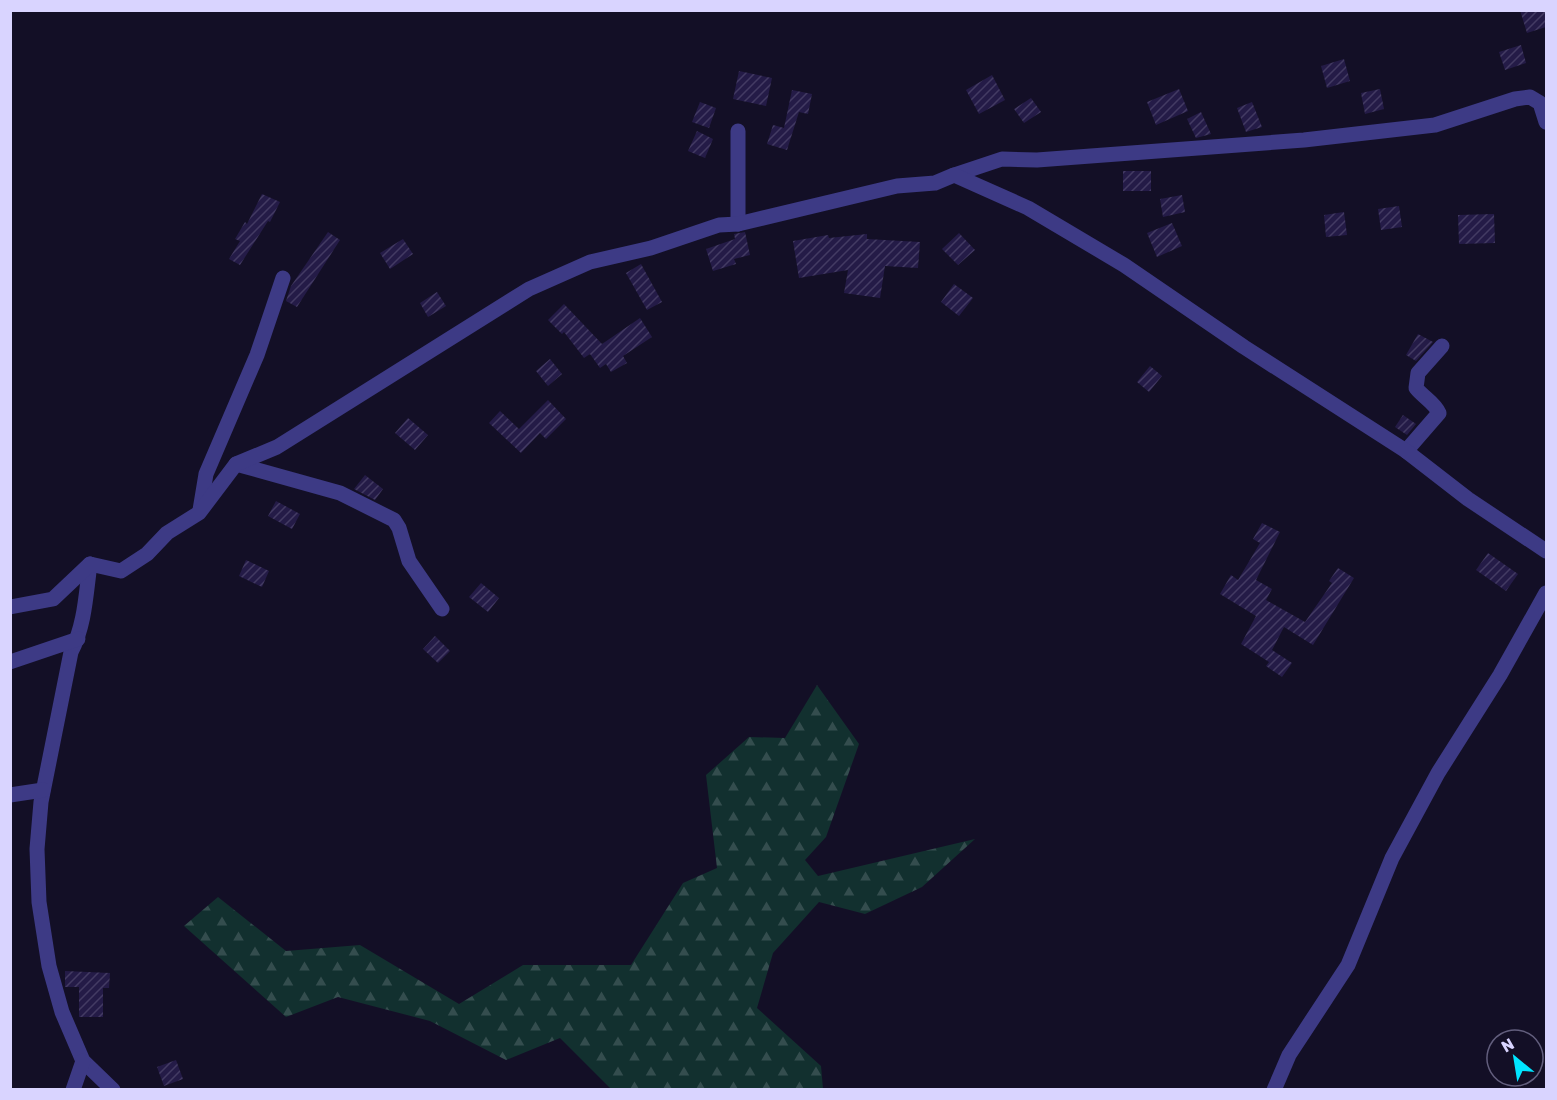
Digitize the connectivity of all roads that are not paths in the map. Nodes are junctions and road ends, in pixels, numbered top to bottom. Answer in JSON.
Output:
{"nodes":[{"id":1,"x":1546,"y":122,"type":"edge"},
{"id":2,"x":738,"y":131,"type":"dead end"},
{"id":3,"x":954,"y":175,"type":"junction"},
{"id":4,"x":738,"y":224,"type":"junction"},
{"id":5,"x":283,"y":278,"type":"dead end"},
{"id":6,"x":1442,"y":346,"type":"dead end"},
{"id":7,"x":1406,"y":451,"type":"junction"},
{"id":8,"x":236,"y":464,"type":"junction"},
{"id":9,"x":199,"y":513,"type":"junction"},
{"id":10,"x":1546,"y":550,"type":"edge"},
{"id":11,"x":90,"y":564,"type":"junction"},
{"id":12,"x":1546,"y":593,"type":"edge"},
{"id":13,"x":10,"y":607,"type":"edge"},
{"id":14,"x":441,"y":609,"type":"dead end"},
{"id":15,"x":78,"y":639,"type":"junction"},
{"id":16,"x":10,"y":662,"type":"edge"},
{"id":17,"x":43,"y":790,"type":"junction"},
{"id":18,"x":10,"y":795,"type":"edge"},
{"id":19,"x":83,"y":1061,"type":"junction"},
{"id":20,"x":73,"y":1089,"type":"edge"},
{"id":21,"x":112,"y":1089,"type":"edge"},
{"id":22,"x":1274,"y":1089,"type":"edge"}],
"edges":[{"from":1,"to":3,"type":"street"},
{"from":2,"to":4,"type":"street"},
{"from":3,"to":4,"type":"street"},
{"from":3,"to":7,"type":"street"},
{"from":4,"to":8,"type":"street"},
{"from":5,"to":9,"type":"street"},
{"from":6,"to":7,"type":"street"},
{"from":7,"to":10,"type":"street"},
{"from":8,"to":9,"type":"street"},
{"from":8,"to":14,"type":"street"},
{"from":9,"to":11,"type":"street"},
{"from":11,"to":13,"type":"street"},
{"from":11,"to":15,"type":"street"},
{"from":12,"to":22,"type":"street"},
{"from":15,"to":16,"type":"street"},
{"from":15,"to":17,"type":"street"},
{"from":17,"to":18,"type":"street"},
{"from":17,"to":19,"type":"street"},
{"from":19,"to":20,"type":"street"},
{"from":19,"to":21,"type":"street"}]}
